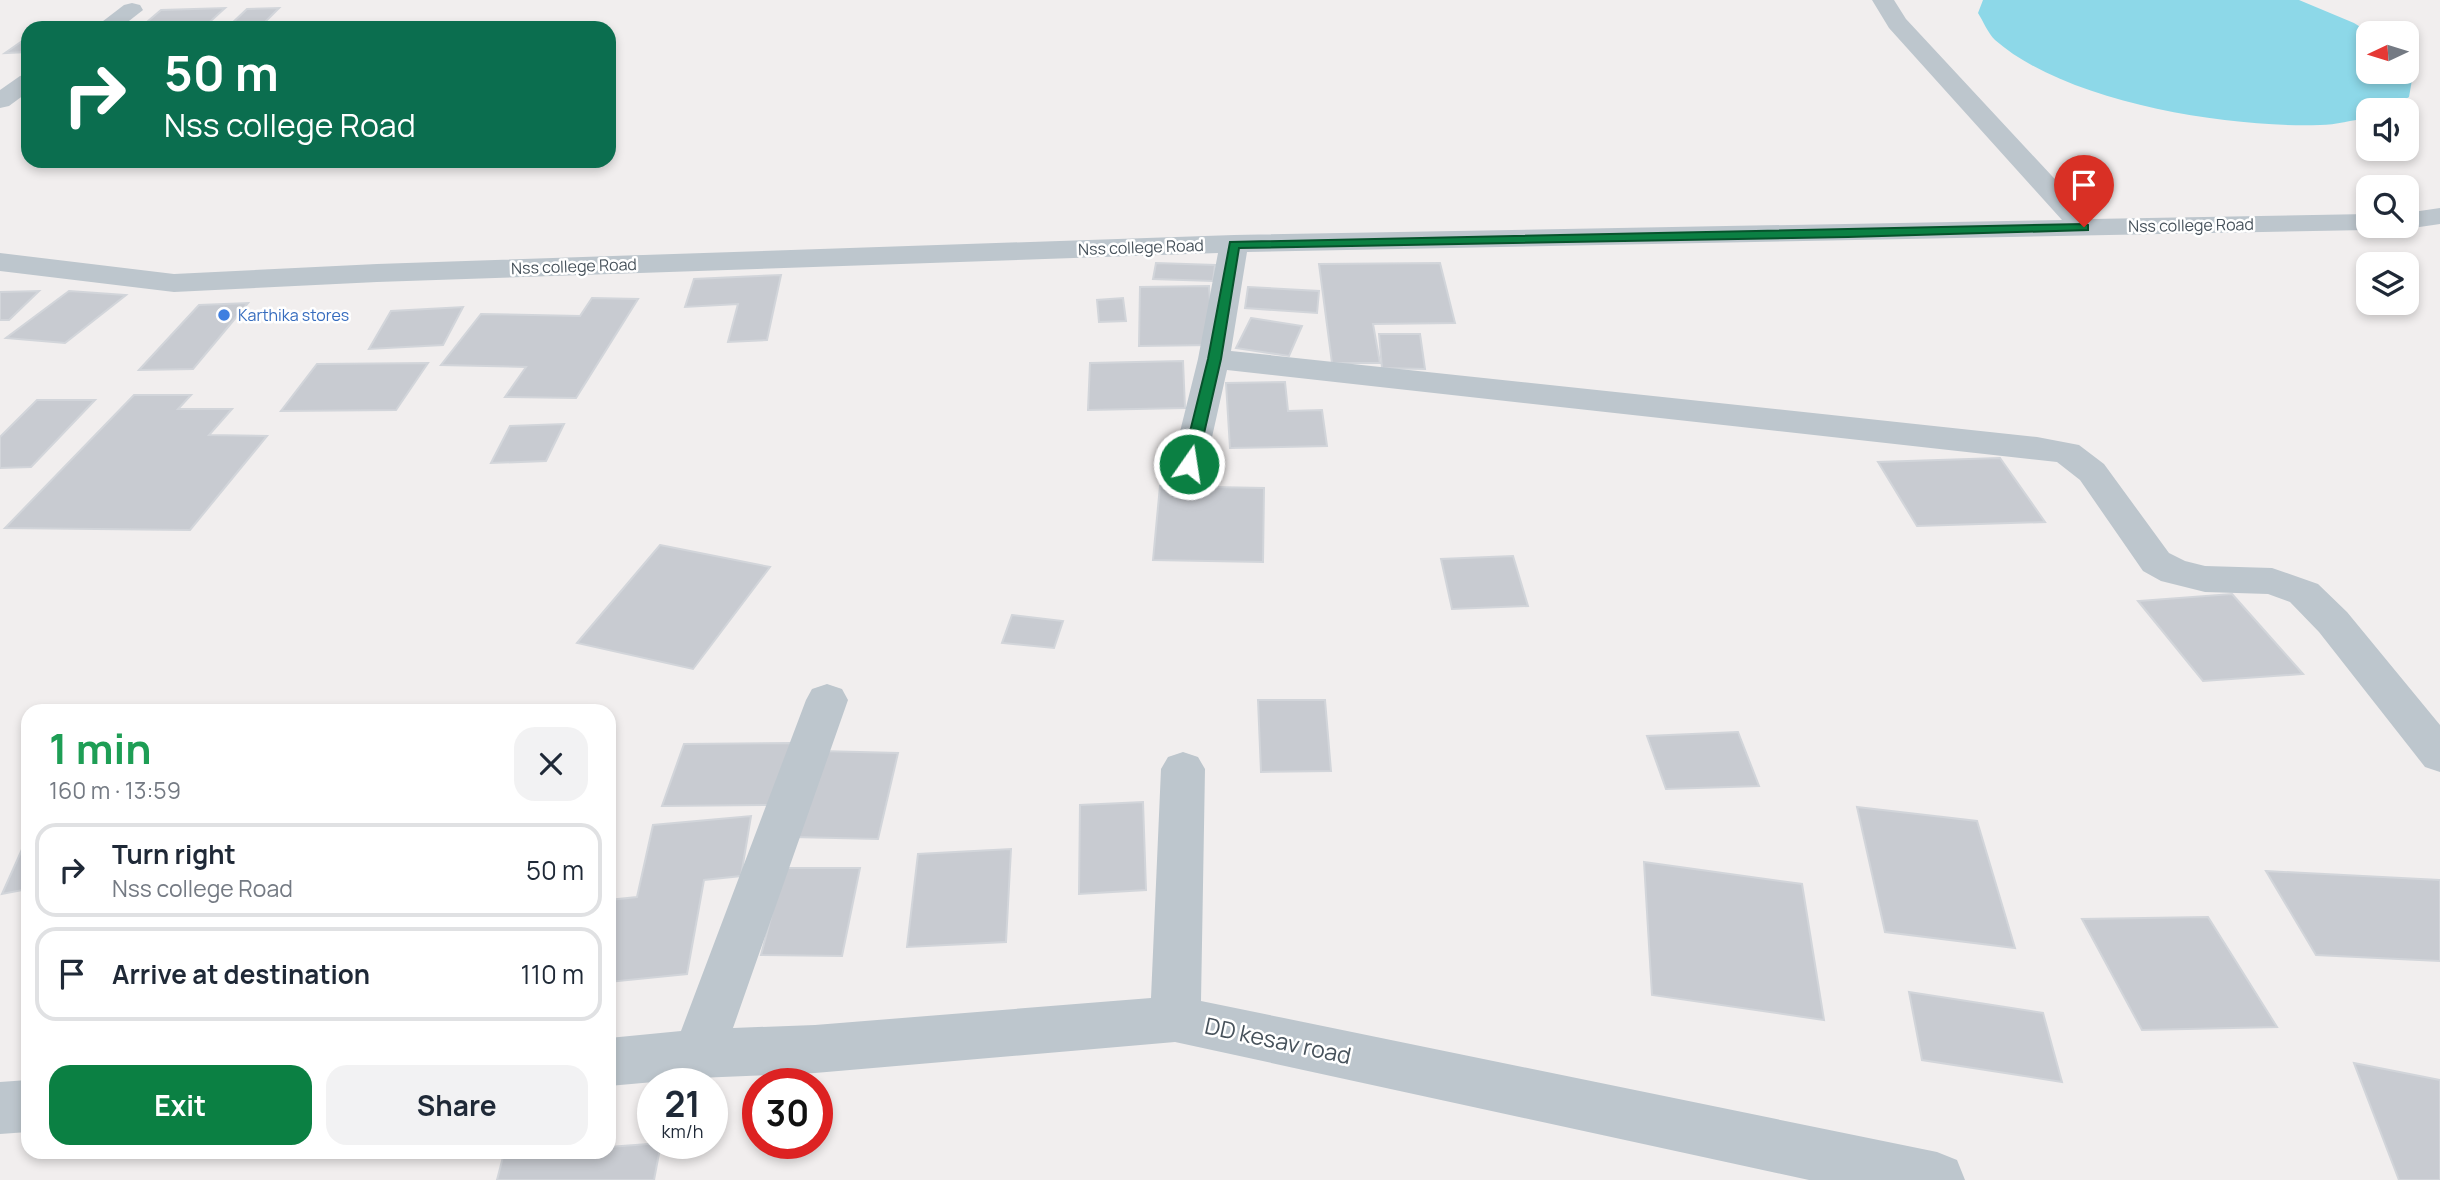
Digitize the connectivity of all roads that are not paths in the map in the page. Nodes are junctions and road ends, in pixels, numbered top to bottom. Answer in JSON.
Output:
{"nodes":[{"id":1,"x":1883,"y":0,"type":"edge"},
{"id":2,"x":132,"y":10,"type":"dead end"},
{"id":3,"x":116,"y":21,"type":"edge"},
{"id":4,"x":21,"y":86,"type":"edge"},
{"id":5,"x":0,"y":101,"type":"edge"},
{"id":6,"x":2421,"y":220,"type":"edge"},
{"id":7,"x":2356,"y":222,"type":"edge"},
{"id":8,"x":2084,"y":227,"type":"junction"},
{"id":9,"x":2440,"y":237,"type":"edge"},
{"id":10,"x":1234,"y":244,"type":"junction"},
{"id":11,"x":0,"y":262,"type":"edge"},
{"id":12,"x":1214,"y":359,"type":"junction"},
{"id":13,"x":1189,"y":464,"type":"dead end"},
{"id":14,"x":827,"y":700,"type":"dead end"},
{"id":15,"x":2440,"y":755,"type":"edge"},
{"id":16,"x":1183,"y":769,"type":"dead end"},
{"id":17,"x":1175,"y":1019,"type":"junction"},
{"id":18,"x":698,"y":1054,"type":"junction"},
{"id":19,"x":616,"y":1061,"type":"edge"},
{"id":20,"x":21,"y":1106,"type":"edge"},
{"id":21,"x":0,"y":1108,"type":"edge"},
{"id":22,"x":1937,"y":1180,"type":"edge"}],
"edges":[{"from":1,"to":8,"type":"street"},
{"from":2,"to":3,"type":"street"},
{"from":4,"to":5,"type":"street"},
{"from":6,"to":9,"type":"street"},
{"from":7,"to":8,"type":"street","name":"Nss college Road"},
{"from":8,"to":10,"type":"street","name":"Nss college Road"},
{"from":10,"to":11,"type":"street","name":"Nss college Road"},
{"from":10,"to":12,"type":"street"},
{"from":12,"to":13,"type":"street"},
{"from":12,"to":15,"type":"street"},
{"from":14,"to":18,"type":"street"},
{"from":16,"to":17,"type":"street"},
{"from":17,"to":18,"type":"street","name":"DD kesav road"},
{"from":17,"to":22,"type":"street","name":"DD kesav road"},
{"from":18,"to":19,"type":"street","name":"DD kesav road"},
{"from":20,"to":21,"type":"street"}]}
